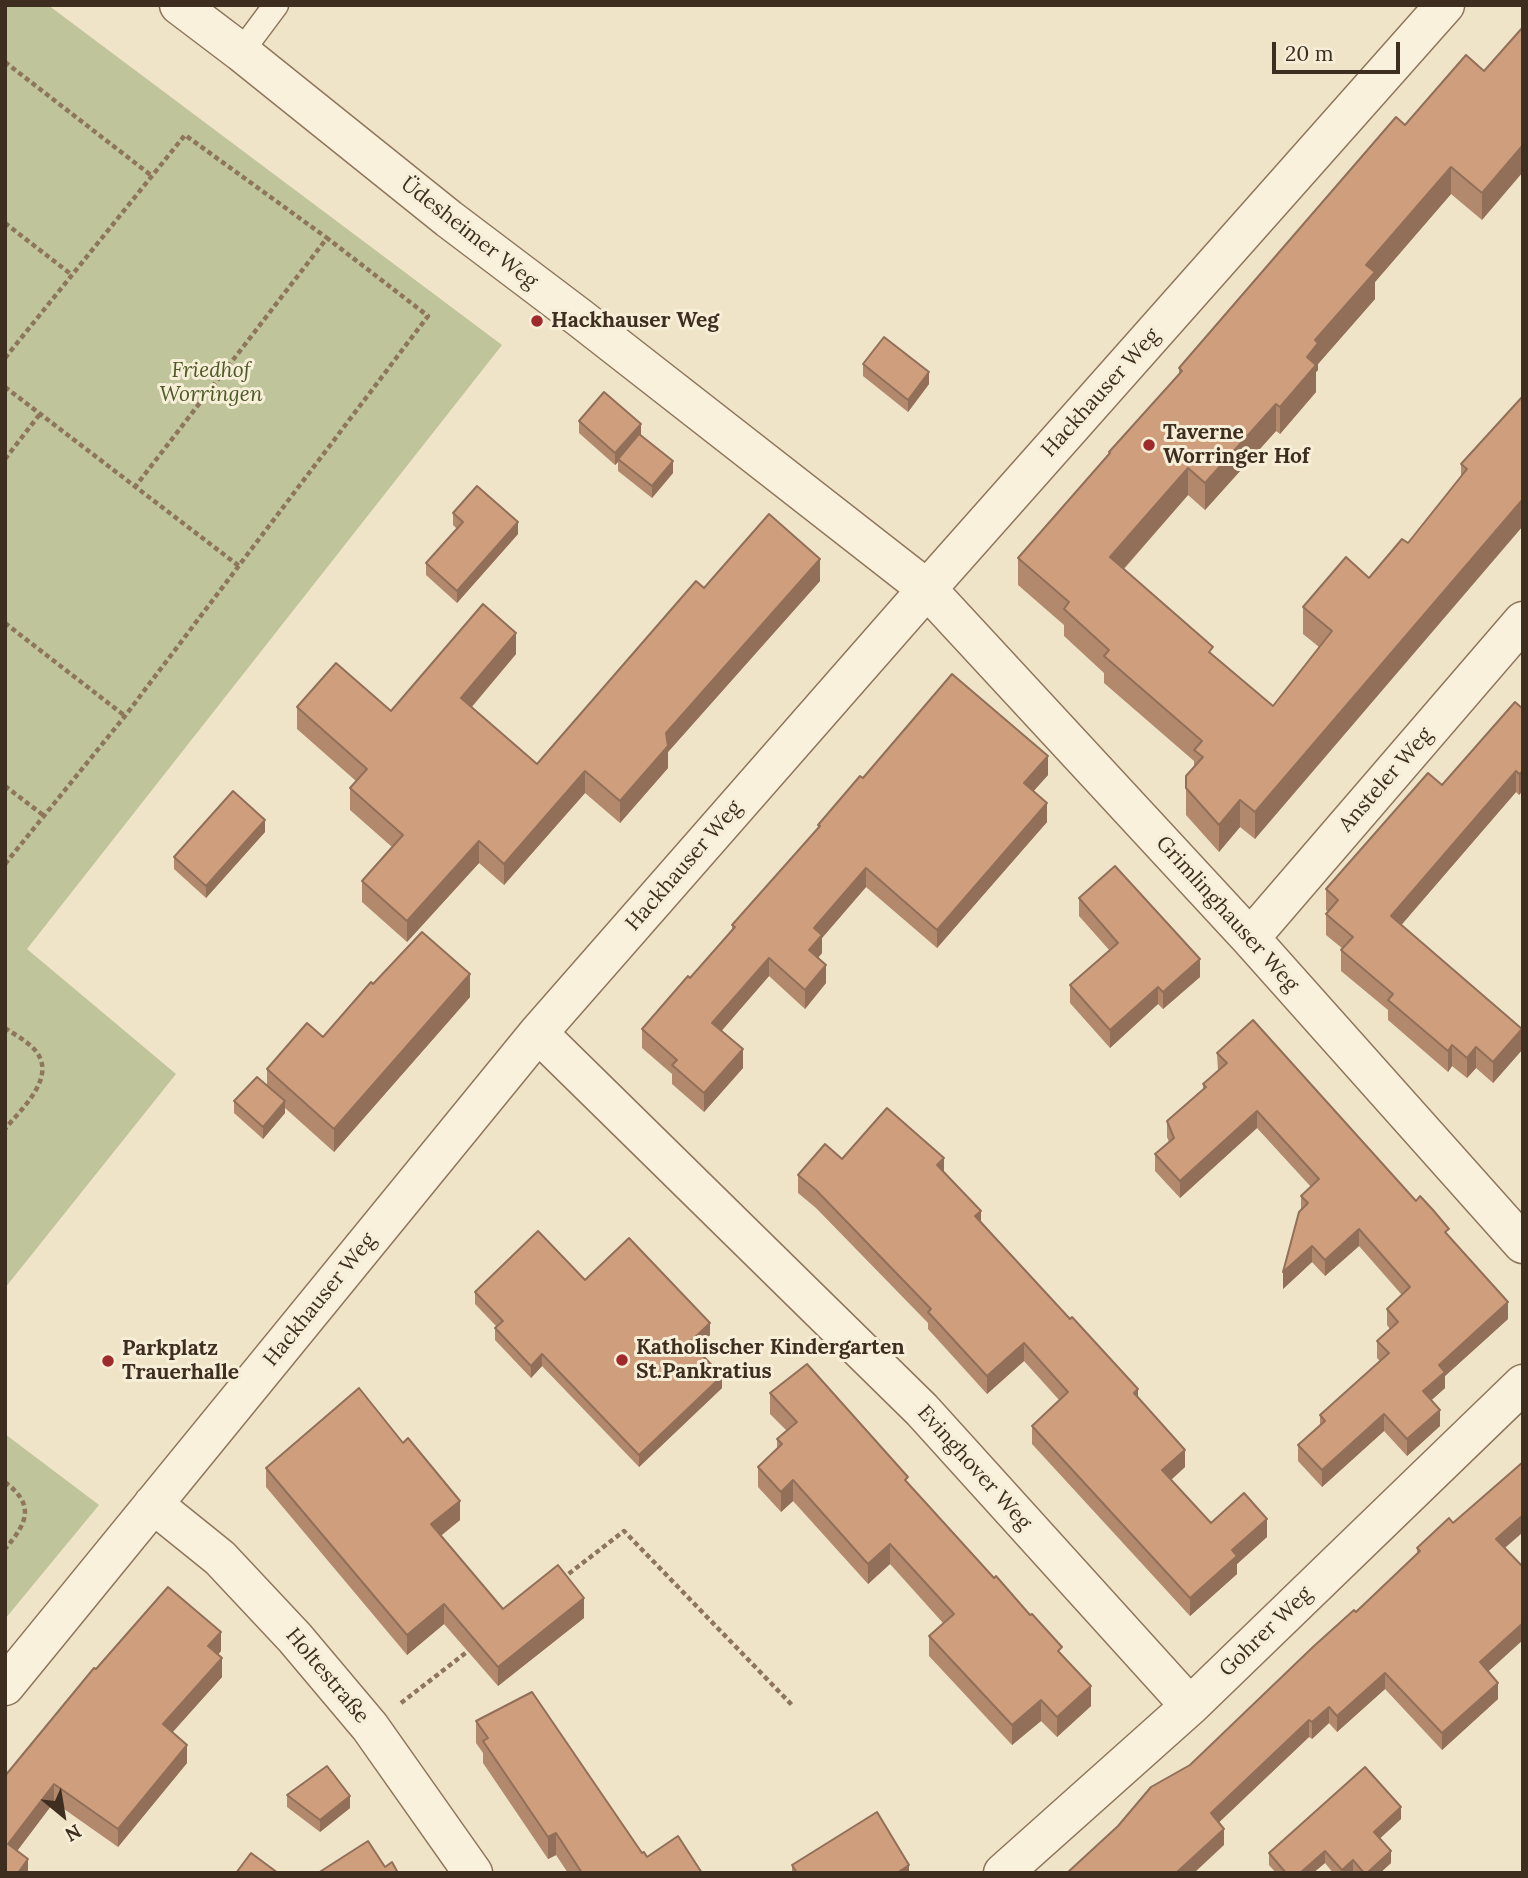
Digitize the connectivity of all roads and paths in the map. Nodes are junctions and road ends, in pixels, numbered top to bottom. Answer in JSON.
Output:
{"nodes":[{"id":1,"x":179,"y":5,"type":"edge"},
{"id":2,"x":276,"y":5,"type":"edge"},
{"id":3,"x":1445,"y":5,"type":"edge"},
{"id":4,"x":241,"y":52,"type":"junction"},
{"id":5,"x":5,"y":62,"type":"edge"},
{"id":6,"x":152,"y":176,"type":"junction"},
{"id":7,"x":5,"y":223,"type":"edge"},
{"id":8,"x":327,"y":238,"type":"junction"},
{"id":9,"x":72,"y":275,"type":"junction"},
{"id":10,"x":5,"y":358,"type":"edge"},
{"id":11,"x":5,"y":387,"type":"edge"},
{"id":12,"x":40,"y":414,"type":"junction"},
{"id":13,"x":5,"y":459,"type":"edge"},
{"id":14,"x":135,"y":487,"type":"junction"},
{"id":15,"x":239,"y":566,"type":"junction"},
{"id":16,"x":927,"y":589,"type":"junction"},
{"id":17,"x":1523,"y":621,"type":"edge"},
{"id":18,"x":5,"y":623,"type":"edge"},
{"id":19,"x":125,"y":716,"type":"junction"},
{"id":20,"x":5,"y":786,"type":"edge"},
{"id":21,"x":44,"y":816,"type":"junction"},
{"id":22,"x":5,"y":864,"type":"edge"},
{"id":23,"x":1250,"y":938,"type":"junction"},
{"id":24,"x":5,"y":1028,"type":"edge"},
{"id":25,"x":538,"y":1033,"type":"junction"},
{"id":26,"x":5,"y":1129,"type":"edge"},
{"id":27,"x":1523,"y":1244,"type":"edge"},
{"id":28,"x":1523,"y":1384,"type":"edge"},
{"id":29,"x":5,"y":1482,"type":"edge"},
{"id":30,"x":153,"y":1504,"type":"junction"},
{"id":31,"x":5,"y":1549,"type":"edge"},
{"id":32,"x":558,"y":1582,"type":"edge"},
{"id":33,"x":480,"y":1642,"type":"edge"},
{"id":34,"x":5,"y":1685,"type":"edge"},
{"id":35,"x":792,"y":1705,"type":"dead end"},
{"id":36,"x":1190,"y":1706,"type":"junction"},
{"id":37,"x":370,"y":1727,"type":"junction"},
{"id":38,"x":473,"y":1873,"type":"edge"},
{"id":39,"x":1003,"y":1873,"type":"edge"}],
"edges":[{"from":1,"to":4,"type":"street","name":"Üdesheimer Weg"},
{"from":2,"to":4,"type":"lane"},
{"from":3,"to":16,"type":"street","name":"Hackhauser Weg"},
{"from":4,"to":16,"type":"street","name":"Üdesheimer Weg"},
{"from":5,"to":6,"type":"path"},
{"from":6,"to":8,"type":"path"},
{"from":6,"to":9,"type":"path"},
{"from":7,"to":9,"type":"path"},
{"from":8,"to":14,"type":"path"},
{"from":8,"to":15,"type":"path"},
{"from":9,"to":10,"type":"path"},
{"from":11,"to":12,"type":"path"},
{"from":12,"to":13,"type":"path"},
{"from":12,"to":14,"type":"path"},
{"from":14,"to":15,"type":"path"},
{"from":15,"to":19,"type":"path"},
{"from":16,"to":23,"type":"street","name":"Grimlinghauser Weg"},
{"from":16,"to":25,"type":"street","name":"Hackhauser Weg"},
{"from":17,"to":23,"type":"street","name":"Ansteler Weg"},
{"from":18,"to":19,"type":"path"},
{"from":19,"to":21,"type":"path"},
{"from":20,"to":21,"type":"path"},
{"from":21,"to":22,"type":"path"},
{"from":23,"to":27,"type":"street","name":"Grimlinghauser Weg"},
{"from":24,"to":26,"type":"path"},
{"from":25,"to":30,"type":"street","name":"Hackhauser Weg"},
{"from":25,"to":36,"type":"street","name":"Evinghover Weg"},
{"from":28,"to":36,"type":"street","name":"Gohrer Weg"},
{"from":29,"to":31,"type":"path"},
{"from":30,"to":34,"type":"street","name":"Hackhauser Weg"},
{"from":30,"to":37,"type":"street","name":"Holtestraße"},
{"from":32,"to":35,"type":"path"},
{"from":33,"to":37,"type":"path"},
{"from":36,"to":39,"type":"street","name":"Gohrer Weg"},
{"from":37,"to":38,"type":"street","name":"Holtestraße"}]}
